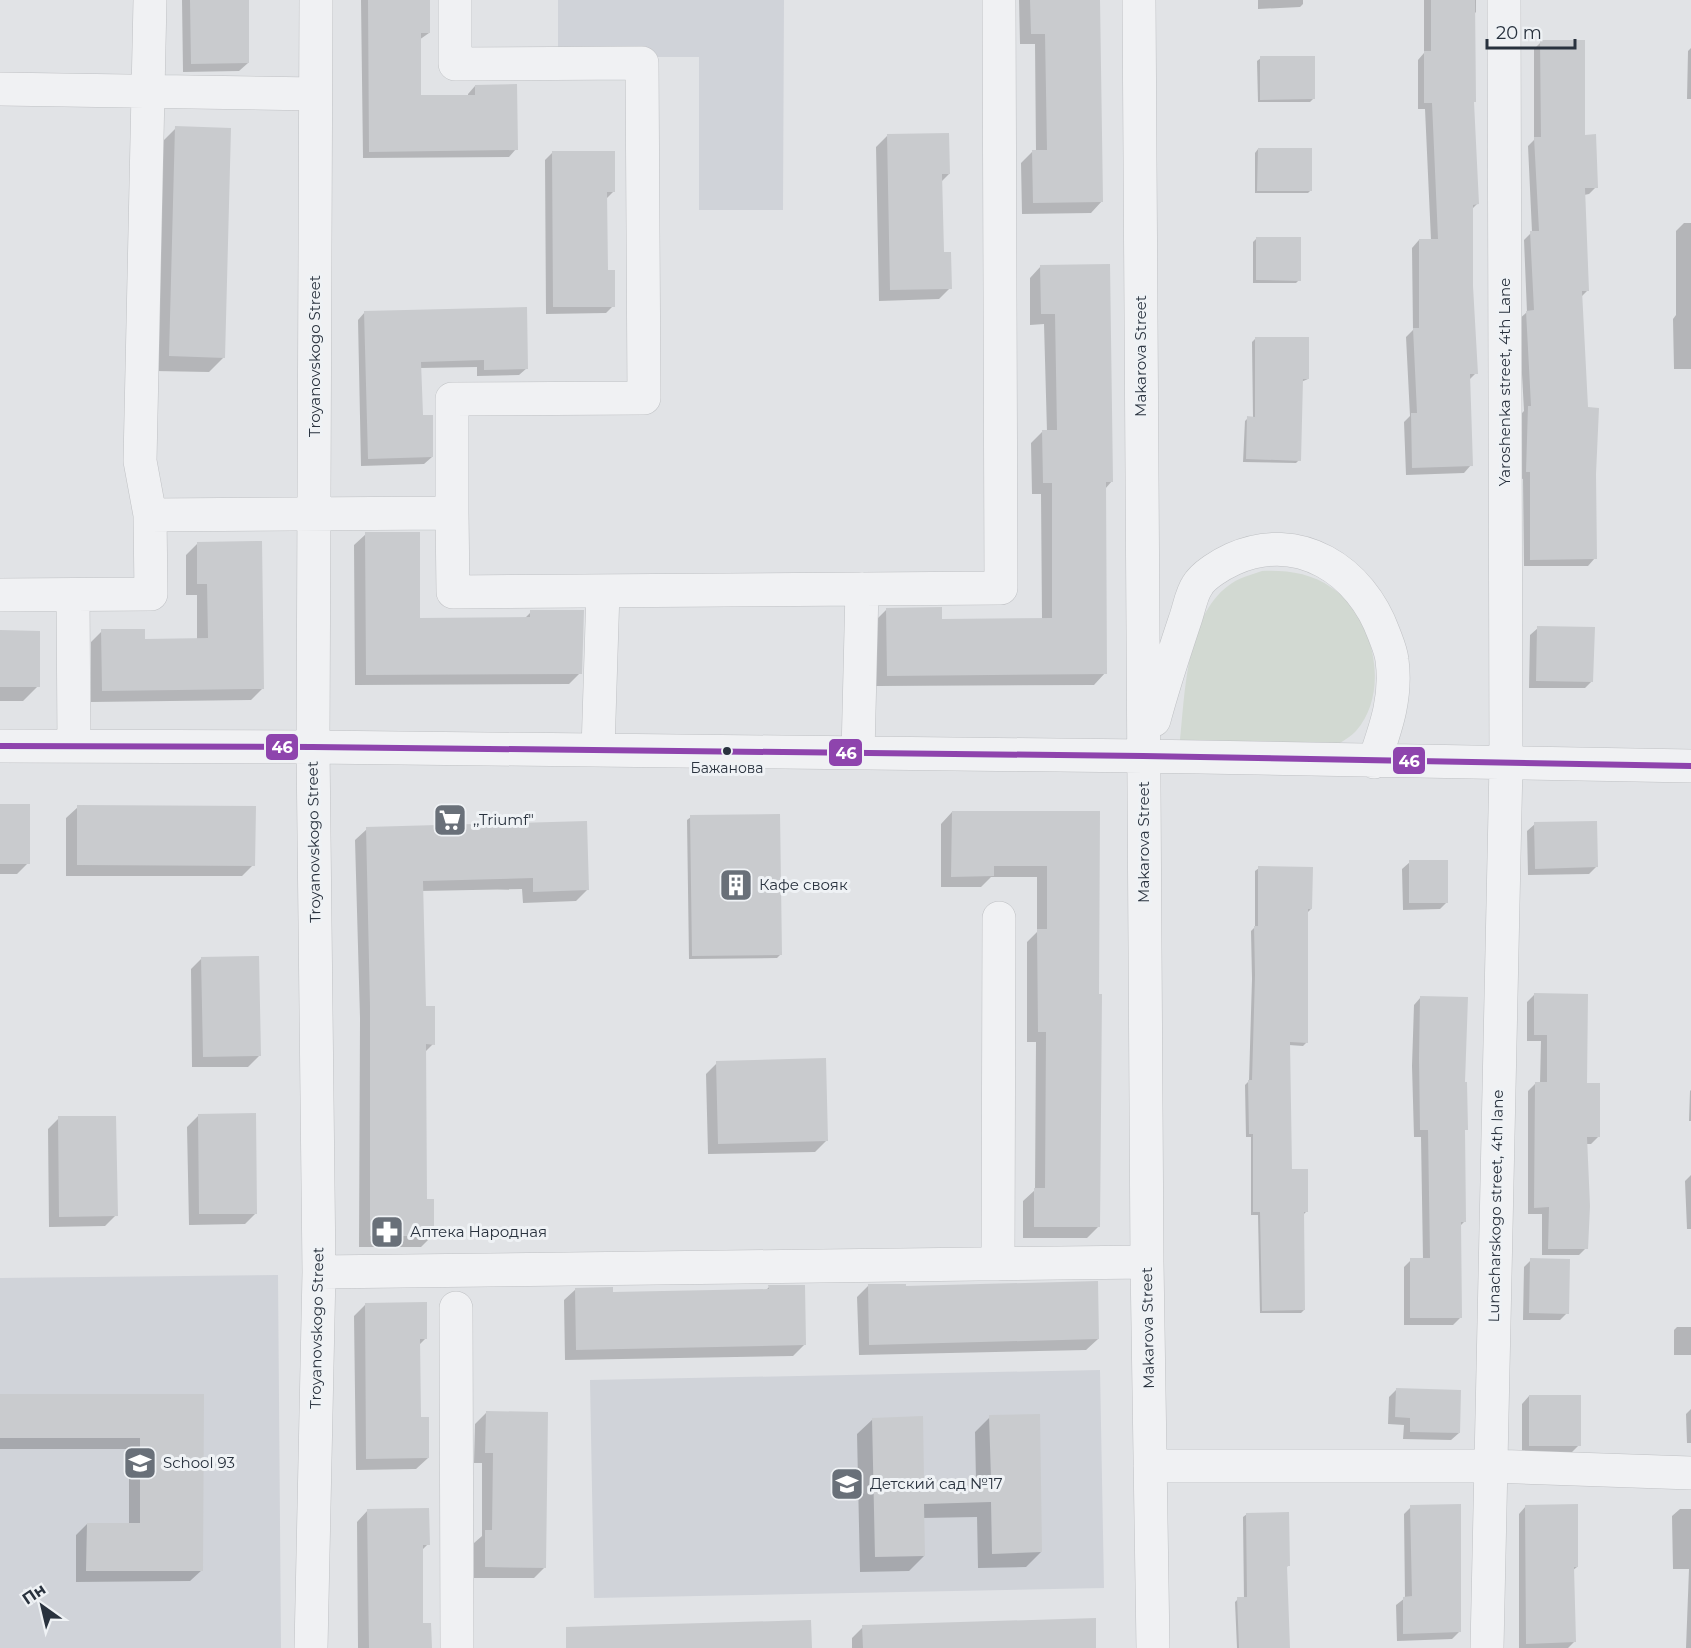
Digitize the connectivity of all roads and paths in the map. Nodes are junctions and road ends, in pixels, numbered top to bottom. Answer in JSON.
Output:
{"nodes":[{"id":1,"x":150,"y":0,"type":"edge"},
{"id":2,"x":316,"y":0,"type":"edge"},
{"id":3,"x":455,"y":0,"type":"edge"},
{"id":4,"x":999,"y":0,"type":"edge"},
{"id":5,"x":1139,"y":0,"type":"edge"},
{"id":6,"x":1504,"y":0,"type":"edge"},
{"id":7,"x":0,"y":89,"type":"edge"},
{"id":8,"x":147,"y":91,"type":"junction"},
{"id":9,"x":315,"y":94,"type":"junction"},
{"id":10,"x":452,"y":513,"type":"junction"},
{"id":11,"x":314,"y":514,"type":"junction"},
{"id":12,"x":150,"y":515,"type":"junction"},
{"id":13,"x":862,"y":589,"type":"junction"},
{"id":14,"x":603,"y":591,"type":"junction"},
{"id":15,"x":0,"y":595,"type":"edge"},
{"id":16,"x":73,"y":595,"type":"junction"},
{"id":17,"x":0,"y":746,"type":"edge"},
{"id":18,"x":74,"y":746,"type":"junction"},
{"id":19,"x":313,"y":747,"type":"junction"},
{"id":20,"x":598,"y":750,"type":"junction"},
{"id":21,"x":858,"y":753,"type":"junction"},
{"id":22,"x":1143,"y":756,"type":"junction"},
{"id":23,"x":1374,"y":762,"type":"junction"},
{"id":24,"x":1506,"y":764,"type":"junction"},
{"id":25,"x":1691,"y":766,"type":"edge"},
{"id":26,"x":999,"y":918,"type":"dead end"},
{"id":27,"x":1147,"y":1262,"type":"junction"},
{"id":28,"x":998,"y":1264,"type":"junction"},
{"id":29,"x":319,"y":1272,"type":"junction"},
{"id":30,"x":456,"y":1308,"type":"dead end"},
{"id":31,"x":1150,"y":1466,"type":"junction"},
{"id":32,"x":1490,"y":1466,"type":"junction"},
{"id":33,"x":1691,"y":1473,"type":"edge"},
{"id":34,"x":311,"y":1648,"type":"edge"},
{"id":35,"x":457,"y":1648,"type":"edge"},
{"id":36,"x":1153,"y":1648,"type":"edge"},
{"id":37,"x":1487,"y":1648,"type":"edge"}],
"edges":[{"from":1,"to":8,"type":"street"},
{"from":2,"to":9,"type":"street","name":"Troyanovskogo Street"},
{"from":3,"to":10,"type":"street"},
{"from":4,"to":13,"type":"street"},
{"from":5,"to":22,"type":"street","name":"Makarova Street"},
{"from":6,"to":24,"type":"street","name":"Yaroshenka street, 4th Lane"},
{"from":7,"to":8,"type":"street"},
{"from":8,"to":9,"type":"street"},
{"from":8,"to":12,"type":"street"},
{"from":9,"to":11,"type":"street","name":"Troyanovskogo Street"},
{"from":10,"to":11,"type":"street"},
{"from":10,"to":14,"type":"street"},
{"from":11,"to":12,"type":"street"},
{"from":11,"to":19,"type":"street","name":"Troyanovskogo Street"},
{"from":12,"to":16,"type":"street"},
{"from":13,"to":14,"type":"street"},
{"from":13,"to":21,"type":"street"},
{"from":14,"to":20,"type":"street"},
{"from":15,"to":16,"type":"street"},
{"from":16,"to":18,"type":"street"},
{"from":17,"to":18,"type":"street"},
{"from":18,"to":19,"type":"street"},
{"from":19,"to":20,"type":"street"},
{"from":19,"to":29,"type":"street","name":"Troyanovskogo Street"},
{"from":20,"to":21,"type":"street"},
{"from":21,"to":22,"type":"street"},
{"from":22,"to":23,"type":"street"},
{"from":22,"to":23,"type":"street"},
{"from":22,"to":27,"type":"street","name":"Makarova Street"},
{"from":23,"to":24,"type":"street"},
{"from":24,"to":25,"type":"street"},
{"from":24,"to":32,"type":"street","name":"Lunacharskogo street, 4th lane"},
{"from":26,"to":28,"type":"street"},
{"from":27,"to":28,"type":"street"},
{"from":27,"to":31,"type":"street","name":"Makarova Street"},
{"from":28,"to":29,"type":"street"},
{"from":29,"to":34,"type":"street","name":"Troyanovskogo Street"},
{"from":30,"to":35,"type":"street"},
{"from":31,"to":32,"type":"street"},
{"from":31,"to":36,"type":"street","name":"Makarova Street"},
{"from":32,"to":33,"type":"street"},
{"from":32,"to":37,"type":"street","name":"Lunacharskogo street, 4th lane"}]}
